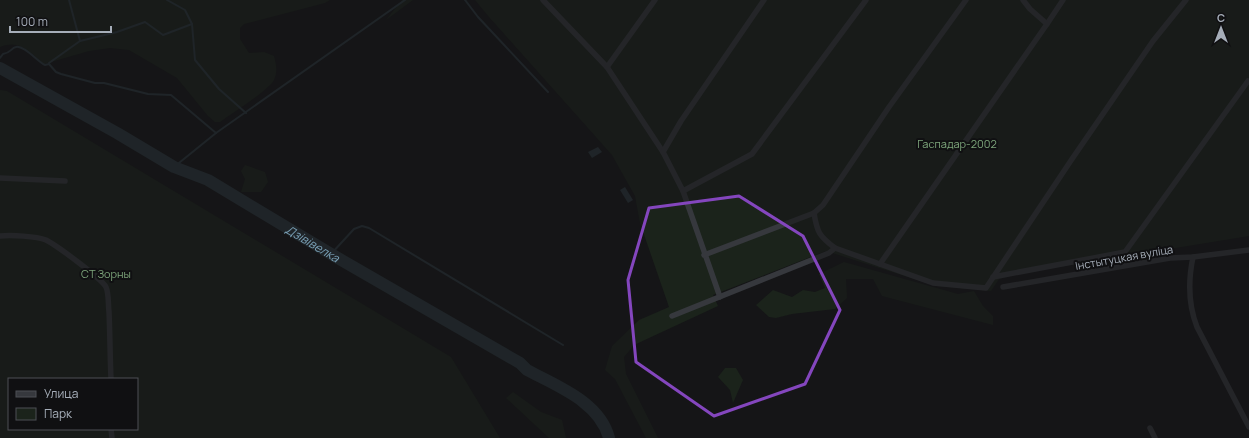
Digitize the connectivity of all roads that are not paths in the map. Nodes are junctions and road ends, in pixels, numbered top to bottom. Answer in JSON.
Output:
{"nodes":[{"id":1,"x":543,"y":0,"type":"edge"},
{"id":2,"x":655,"y":0,"type":"edge"},
{"id":3,"x":764,"y":0,"type":"edge"},
{"id":4,"x":866,"y":0,"type":"edge"},
{"id":5,"x":966,"y":0,"type":"edge"},
{"id":6,"x":1023,"y":0,"type":"edge"},
{"id":7,"x":1063,"y":0,"type":"edge"},
{"id":8,"x":1186,"y":0,"type":"edge"},
{"id":9,"x":1047,"y":24,"type":"junction"},
{"id":10,"x":607,"y":67,"type":"junction"},
{"id":11,"x":1248,"y":81,"type":"edge"},
{"id":12,"x":663,"y":152,"type":"junction"},
{"id":13,"x":0,"y":178,"type":"edge"},
{"id":14,"x":65,"y":182,"type":"dead end"},
{"id":15,"x":683,"y":191,"type":"junction"},
{"id":16,"x":814,"y":213,"type":"junction"},
{"id":17,"x":0,"y":236,"type":"edge"},
{"id":18,"x":835,"y":248,"type":"junction"},
{"id":19,"x":1249,"y":250,"type":"edge"},
{"id":20,"x":704,"y":255,"type":"junction"},
{"id":21,"x":1193,"y":257,"type":"junction"},
{"id":22,"x":880,"y":264,"type":"junction"},
{"id":23,"x":993,"y":277,"type":"junction"},
{"id":24,"x":1003,"y":288,"type":"dead end"},
{"id":25,"x":720,"y":297,"type":"junction"},
{"id":26,"x":672,"y":316,"type":"dead end"},
{"id":27,"x":111,"y":378,"type":"edge"},
{"id":28,"x":1150,"y":428,"type":"dead end"},
{"id":29,"x":1249,"y":428,"type":"edge"},
{"id":30,"x":1155,"y":438,"type":"edge"}],
"edges":[{"from":1,"to":10,"type":"street"},
{"from":2,"to":10,"type":"street"},
{"from":3,"to":12,"type":"street"},
{"from":4,"to":15,"type":"street"},
{"from":5,"to":16,"type":"street"},
{"from":6,"to":9,"type":"street"},
{"from":7,"to":9,"type":"street"},
{"from":8,"to":23,"type":"street"},
{"from":9,"to":22,"type":"street"},
{"from":10,"to":12,"type":"street"},
{"from":11,"to":23,"type":"street"},
{"from":12,"to":15,"type":"street"},
{"from":13,"to":14,"type":"street"},
{"from":15,"to":20,"type":"street"},
{"from":16,"to":18,"type":"street"},
{"from":16,"to":20,"type":"street"},
{"from":17,"to":27,"type":"street"},
{"from":18,"to":22,"type":"street"},
{"from":18,"to":25,"type":"street"},
{"from":19,"to":21,"type":"street","name":"Інстытуцкая вуліца"},
{"from":20,"to":25,"type":"street"},
{"from":21,"to":24,"type":"street","name":"Інстытуцкая вуліца"},
{"from":21,"to":29,"type":"street"},
{"from":22,"to":23,"type":"street"},
{"from":25,"to":26,"type":"street"},
{"from":28,"to":30,"type":"street"}]}
